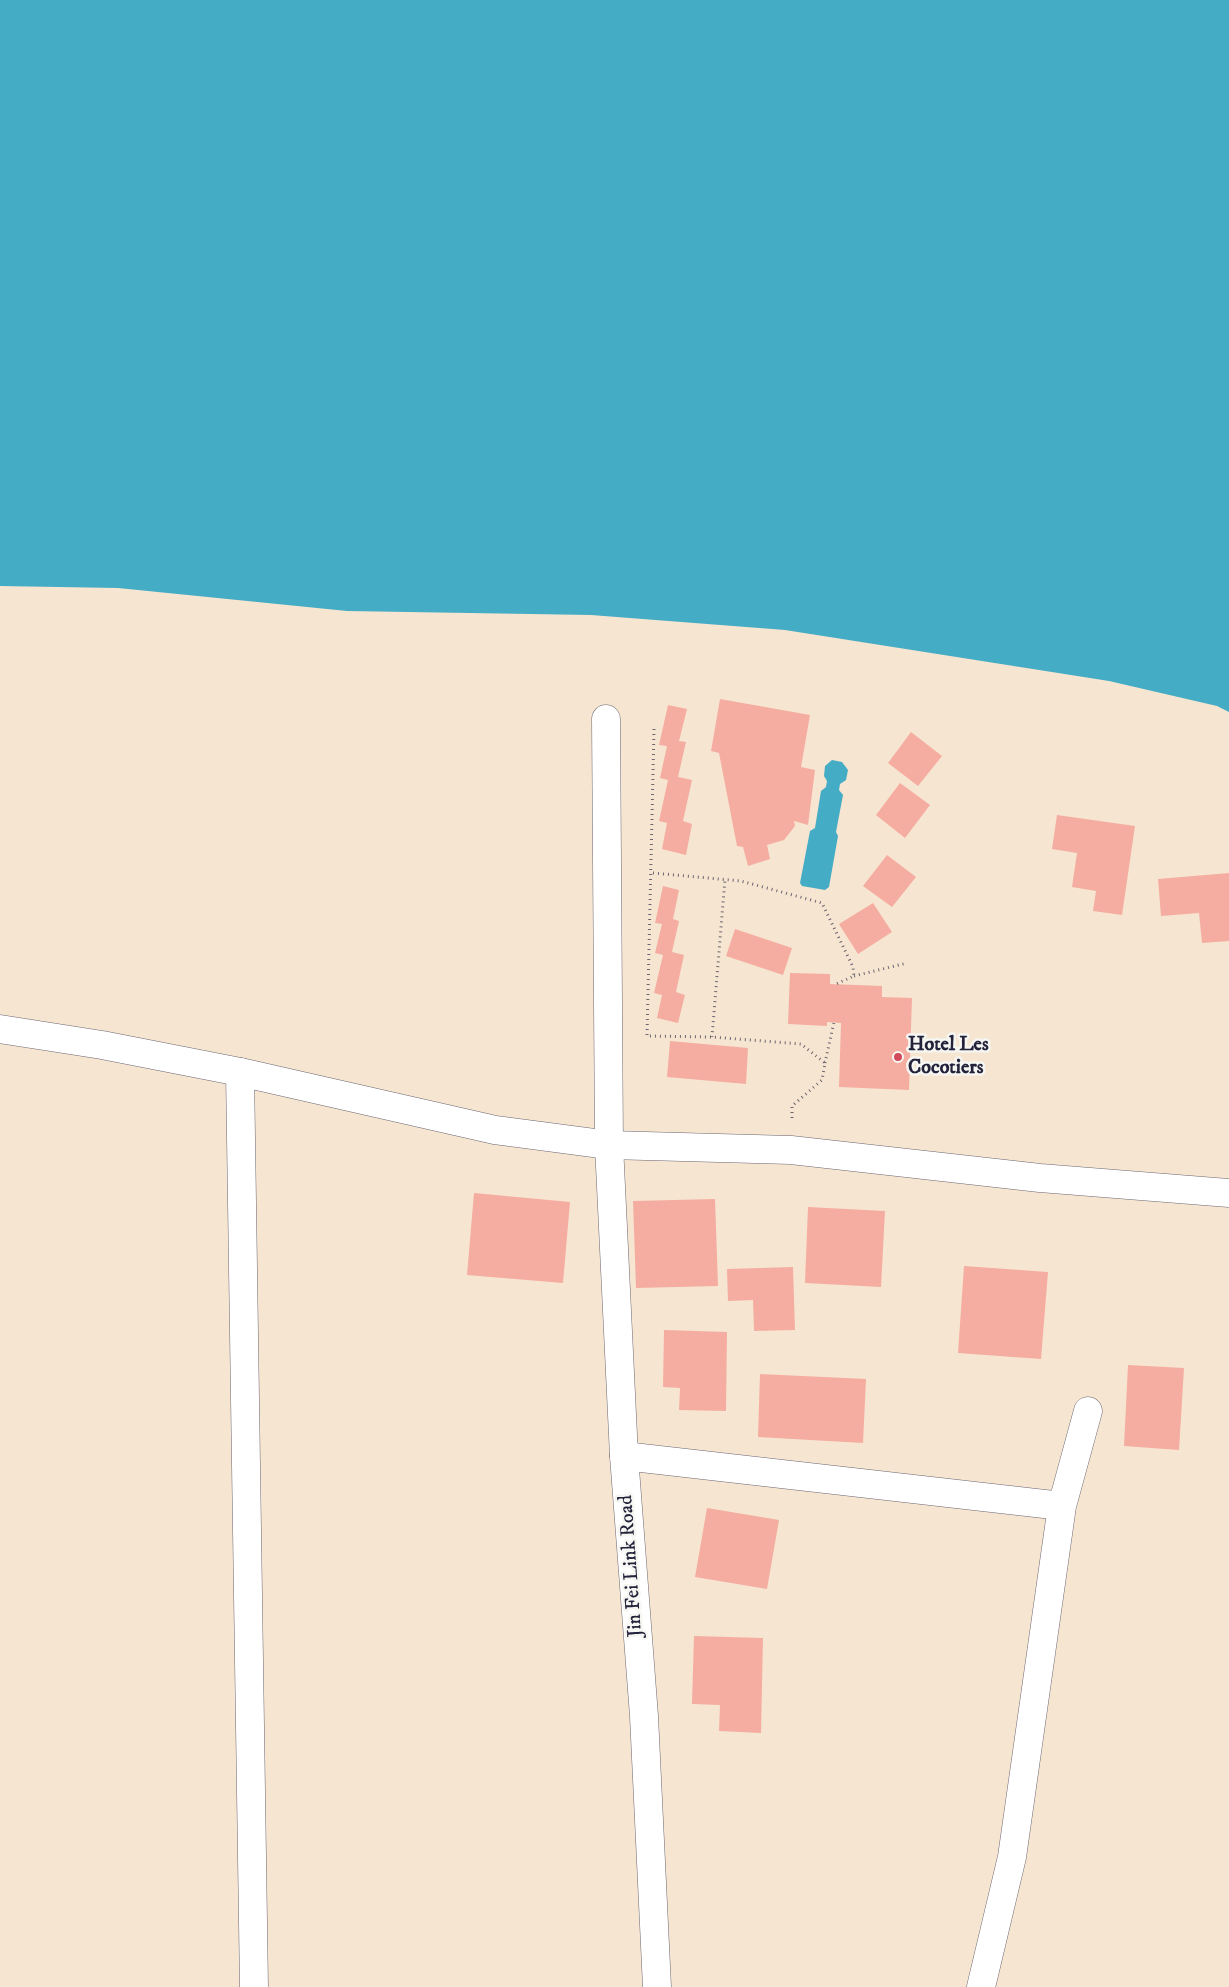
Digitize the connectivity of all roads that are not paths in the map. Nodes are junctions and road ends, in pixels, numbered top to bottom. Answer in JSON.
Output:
{"nodes":[{"id":1,"x":606,"y":719,"type":"dead end"},
{"id":2,"x":0,"y":1029,"type":"edge"},
{"id":3,"x":240,"y":1072,"type":"junction"},
{"id":4,"x":610,"y":1145,"type":"junction"},
{"id":5,"x":1229,"y":1194,"type":"edge"},
{"id":6,"x":1088,"y":1411,"type":"dead end"},
{"id":7,"x":624,"y":1456,"type":"junction"},
{"id":8,"x":1062,"y":1506,"type":"junction"},
{"id":9,"x":254,"y":1987,"type":"edge"},
{"id":10,"x":657,"y":1987,"type":"edge"},
{"id":11,"x":981,"y":1987,"type":"edge"}],
"edges":[{"from":1,"to":4,"type":"street","name":"Jin Fei Link Road"},
{"from":2,"to":3,"type":"street"},
{"from":3,"to":4,"type":"street"},
{"from":3,"to":9,"type":"street"},
{"from":4,"to":5,"type":"street"},
{"from":4,"to":7,"type":"street","name":"Jin Fei Link Road"},
{"from":6,"to":8,"type":"street"},
{"from":7,"to":8,"type":"street"},
{"from":7,"to":10,"type":"street","name":"Jin Fei Link Road"},
{"from":8,"to":11,"type":"street"}]}
